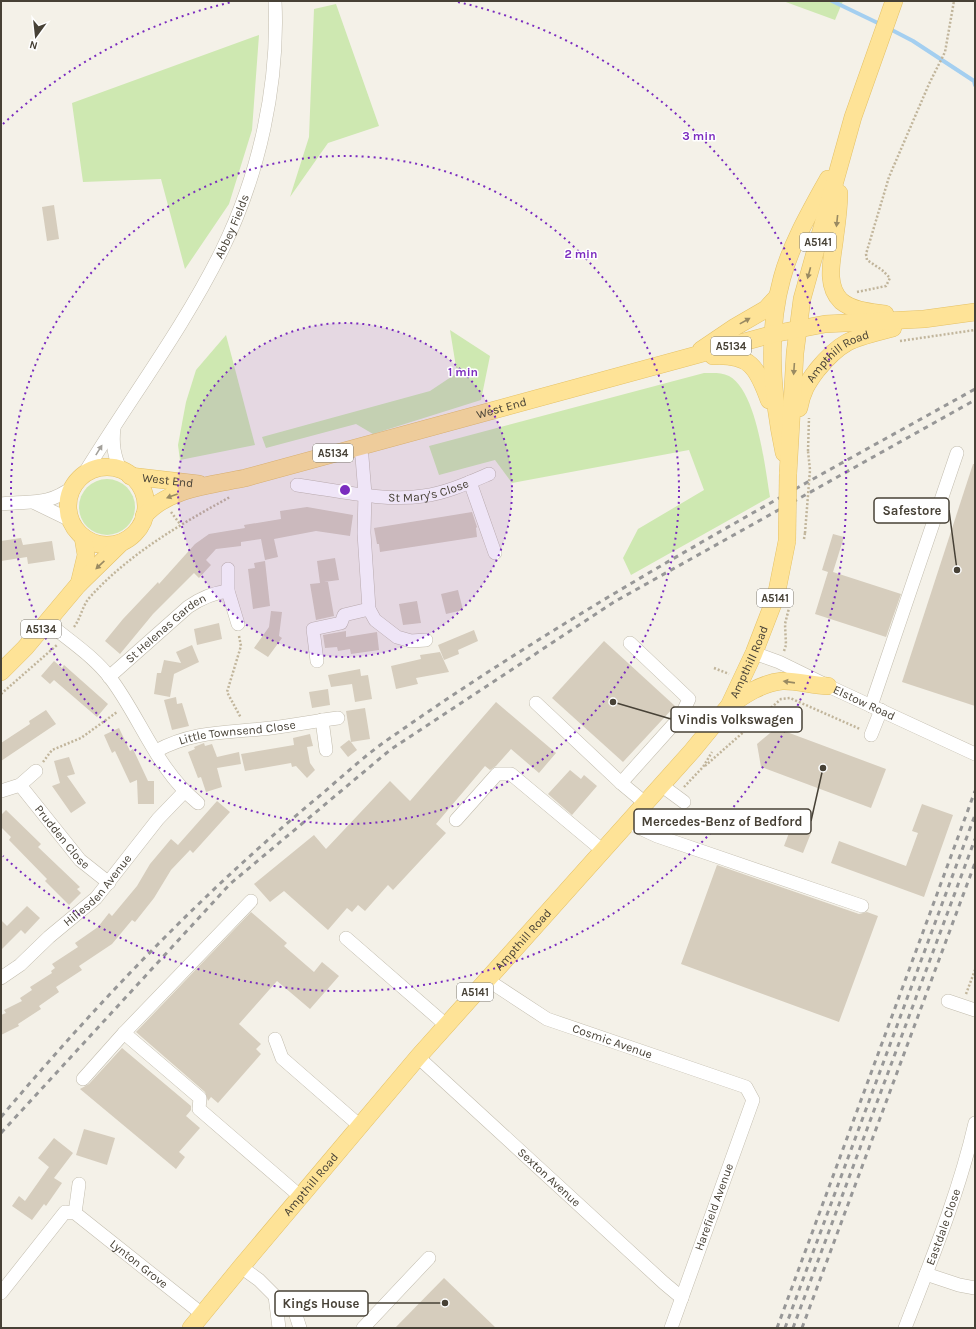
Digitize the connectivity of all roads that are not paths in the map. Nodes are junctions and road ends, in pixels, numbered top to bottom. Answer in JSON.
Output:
{"nodes":[{"id":1,"x":275,"y":1,"type":"edge"},
{"id":2,"x":894,"y":1,"type":"edge"},
{"id":3,"x":842,"y":155,"type":"junction"},
{"id":4,"x":777,"y":297,"type":"junction"},
{"id":5,"x":975,"y":312,"type":"edge"},
{"id":6,"x":924,"y":319,"type":"junction"},
{"id":7,"x":797,"y":330,"type":"junction"},
{"id":8,"x":773,"y":334,"type":"junction"},
{"id":9,"x":689,"y":358,"type":"junction"},
{"id":10,"x":114,"y":426,"type":"junction"},
{"id":11,"x":779,"y":428,"type":"junction"},
{"id":12,"x":359,"y":446,"type":"junction"},
{"id":13,"x":957,"y":453,"type":"dead end"},
{"id":14,"x":125,"y":473,"type":"junction"},
{"id":15,"x":490,"y":474,"type":"dead end"},
{"id":16,"x":788,"y":474,"type":"junction"},
{"id":17,"x":79,"y":480,"type":"junction"},
{"id":18,"x":470,"y":482,"type":"junction"},
{"id":19,"x":206,"y":485,"type":"junction"},
{"id":20,"x":297,"y":485,"type":"dead end"},
{"id":21,"x":365,"y":494,"type":"junction"},
{"id":22,"x":35,"y":503,"type":"junction"},
{"id":23,"x":1,"y":504,"type":"edge"},
{"id":24,"x":144,"y":516,"type":"junction"},
{"id":25,"x":70,"y":520,"type":"junction"},
{"id":26,"x":83,"y":537,"type":"junction"},
{"id":27,"x":121,"y":543,"type":"junction"},
{"id":28,"x":495,"y":553,"type":"dead end"},
{"id":29,"x":228,"y":569,"type":"dead end"},
{"id":30,"x":78,"y":585,"type":"junction"},
{"id":31,"x":228,"y":591,"type":"junction"},
{"id":32,"x":369,"y":609,"type":"junction"},
{"id":33,"x":47,"y":622,"type":"junction"},
{"id":34,"x":238,"y":624,"type":"road end"},
{"id":35,"x":426,"y":640,"type":"dead end"},
{"id":36,"x":630,"y":643,"type":"dead end"},
{"id":37,"x":754,"y":653,"type":"junction"},
{"id":38,"x":317,"y":661,"type":"dead end"},
{"id":39,"x":1,"y":672,"type":"edge"},
{"id":40,"x":109,"y":677,"type":"junction"},
{"id":41,"x":828,"y":686,"type":"junction"},
{"id":42,"x":536,"y":704,"type":"dead end"},
{"id":43,"x":729,"y":706,"type":"junction"},
{"id":44,"x":876,"y":708,"type":"junction"},
{"id":45,"x":338,"y":718,"type":"dead end"},
{"id":46,"x":322,"y":720,"type":"junction"},
{"id":47,"x":871,"y":733,"type":"road end"},
{"id":48,"x":326,"y":750,"type":"dead end"},
{"id":49,"x":156,"y":752,"type":"junction"},
{"id":50,"x":975,"y":754,"type":"edge"},
{"id":51,"x":36,"y":771,"type":"road end"},
{"id":52,"x":621,"y":782,"type":"junction"},
{"id":53,"x":20,"y":784,"type":"junction"},
{"id":54,"x":661,"y":785,"type":"junction"},
{"id":55,"x":1,"y":791,"type":"edge"},
{"id":56,"x":184,"y":792,"type":"junction"},
{"id":57,"x":684,"y":802,"type":"dead end"},
{"id":58,"x":198,"y":803,"type":"dead end"},
{"id":59,"x":644,"y":803,"type":"junction"},
{"id":60,"x":456,"y":820,"type":"dead end"},
{"id":61,"x":628,"y":822,"type":"junction"},
{"id":62,"x":602,"y":850,"type":"junction"},
{"id":63,"x":109,"y":883,"type":"junction"},
{"id":64,"x":251,"y":901,"type":"dead end"},
{"id":65,"x":862,"y":906,"type":"dead end"},
{"id":66,"x":346,"y":938,"type":"dead end"},
{"id":67,"x":1,"y":978,"type":"edge"},
{"id":68,"x":486,"y":980,"type":"junction"},
{"id":69,"x":948,"y":1001,"type":"dead end"},
{"id":70,"x":975,"y":1010,"type":"edge"},
{"id":71,"x":446,"y":1025,"type":"junction"},
{"id":72,"x":124,"y":1033,"type":"junction"},
{"id":73,"x":275,"y":1039,"type":"dead end"},
{"id":74,"x":418,"y":1057,"type":"junction"},
{"id":75,"x":83,"y":1079,"type":"dead end"},
{"id":76,"x":746,"y":1087,"type":"joint"},
{"id":77,"x":975,"y":1123,"type":"edge"},
{"id":78,"x":360,"y":1126,"type":"junction"},
{"id":79,"x":79,"y":1184,"type":"dead end"},
{"id":80,"x":301,"y":1197,"type":"junction"},
{"id":81,"x":75,"y":1213,"type":"junction"},
{"id":82,"x":429,"y":1258,"type":"dead end"},
{"id":83,"x":241,"y":1267,"type":"junction"},
{"id":84,"x":926,"y":1274,"type":"junction"},
{"id":85,"x":975,"y":1288,"type":"edge"},
{"id":86,"x":1,"y":1293,"type":"edge"},
{"id":87,"x":276,"y":1296,"type":"junction"},
{"id":88,"x":682,"y":1298,"type":"junction"},
{"id":89,"x":202,"y":1314,"type":"junction"},
{"id":90,"x":191,"y":1328,"type":"edge"},
{"id":91,"x":279,"y":1328,"type":"edge"},
{"id":92,"x":300,"y":1328,"type":"edge"},
{"id":93,"x":363,"y":1328,"type":"edge"},
{"id":94,"x":671,"y":1328,"type":"edge"},
{"id":95,"x":905,"y":1328,"type":"edge"}],
"edges":[{"from":1,"to":10,"type":"street","name":"Abbey Fields"},
{"from":2,"to":3,"type":"main road","number":"A5141"},
{"from":3,"to":4,"type":"main road"},
{"from":3,"to":6,"type":"main road","one_way":true},
{"from":3,"to":7,"type":"main road","number":"A5141","one_way":true},
{"from":4,"to":8,"type":"main road"},
{"from":9,"to":4,"type":"main road","one_way":true},
{"from":5,"to":6,"type":"main road","name":"Ampthill Road"},
{"from":6,"to":7,"type":"main road","name":"Ampthill Road"},
{"from":6,"to":16,"type":"main road","name":"Ampthill Road"},
{"from":7,"to":8,"type":"main road","name":"West End","number":"A5134"},
{"from":7,"to":16,"type":"main road","name":"Ampthill Road","number":"A5141","one_way":true},
{"from":8,"to":9,"type":"main road","name":"West End","number":"A5134"},
{"from":8,"to":11,"type":"main road"},
{"from":9,"to":11,"type":"main road"},
{"from":9,"to":12,"type":"main road","name":"West End","number":"A5134"},
{"from":10,"to":14,"type":"street"},
{"from":17,"to":10,"type":"street","name":"Abbey Fields","one_way":true},
{"from":11,"to":16,"type":"main road"},
{"from":12,"to":19,"type":"main road","name":"West End","number":"A5134"},
{"from":12,"to":21,"type":"street"},
{"from":13,"to":44,"type":"street"},
{"from":14,"to":17,"type":"main road","number":"A5134"},
{"from":14,"to":19,"type":"main road","name":"West End","number":"A5134"},
{"from":14,"to":24,"type":"main road"},
{"from":15,"to":18,"type":"street","name":"St Mary's Close"},
{"from":16,"to":37,"type":"main road","name":"Ampthill Road","number":"A5141","bridge":true},
{"from":17,"to":22,"type":"street"},
{"from":17,"to":25,"type":"main road"},
{"from":18,"to":21,"type":"street","name":"St Mary's Close"},
{"from":18,"to":28,"type":"street"},
{"from":19,"to":24,"type":"main road","name":"West End","number":"A5134","one_way":true},
{"from":20,"to":21,"type":"street","name":"St Mary's Close"},
{"from":21,"to":32,"type":"street"},
{"from":22,"to":23,"type":"street"},
{"from":22,"to":25,"type":"street"},
{"from":24,"to":27,"type":"main road","number":"A5134"},
{"from":25,"to":26,"type":"main road"},
{"from":26,"to":27,"type":"main road"},
{"from":26,"to":30,"type":"main road","number":"A5134"},
{"from":27,"to":30,"type":"main road","number":"A5134","one_way":true},
{"from":29,"to":31,"type":"street"},
{"from":30,"to":33,"type":"main road","number":"A5134"},
{"from":31,"to":34,"type":"street"},
{"from":31,"to":40,"type":"street","name":"St Helenas Garden"},
{"from":32,"to":35,"type":"street"},
{"from":32,"to":38,"type":"street"},
{"from":33,"to":39,"type":"main road","number":"A5134"},
{"from":33,"to":40,"type":"street"},
{"from":36,"to":52,"type":"street"},
{"from":37,"to":41,"type":"street","name":"Elstow Road"},
{"from":37,"to":43,"type":"main road","name":"Ampthill Road","number":"A5141"},
{"from":40,"to":49,"type":"street"},
{"from":41,"to":43,"type":"main road","one_way":true},
{"from":41,"to":44,"type":"street","name":"Elstow Road"},
{"from":42,"to":52,"type":"street"},
{"from":43,"to":54,"type":"main road","name":"Ampthill Road","number":"A5141"},
{"from":44,"to":47,"type":"street"},
{"from":44,"to":50,"type":"street","name":"Elstow Road"},
{"from":45,"to":46,"type":"street","name":"Little Townsend Close"},
{"from":46,"to":48,"type":"street"},
{"from":46,"to":49,"type":"street","name":"Little Townsend Close"},
{"from":49,"to":56,"type":"street"},
{"from":51,"to":53,"type":"street"},
{"from":52,"to":59,"type":"street"},
{"from":53,"to":55,"type":"street"},
{"from":53,"to":63,"type":"street","name":"Prudden Close"},
{"from":54,"to":57,"type":"street"},
{"from":54,"to":59,"type":"main road","name":"Ampthill Road","number":"A5141"},
{"from":56,"to":58,"type":"street"},
{"from":56,"to":63,"type":"street","name":"Hillesden Avenue"},
{"from":59,"to":61,"type":"main road","name":"Ampthill Road","number":"A5141"},
{"from":60,"to":62,"type":"street"},
{"from":61,"to":62,"type":"main road","name":"Ampthill Road","number":"A5141"},
{"from":61,"to":65,"type":"street"},
{"from":62,"to":68,"type":"main road","name":"Ampthill Road","number":"A5141"},
{"from":63,"to":67,"type":"street","name":"Hillesden Avenue"},
{"from":64,"to":72,"type":"street"},
{"from":66,"to":71,"type":"street"},
{"from":68,"to":71,"type":"main road","name":"Ampthill Road","number":"A5141"},
{"from":68,"to":76,"type":"street","name":"Cosmic Avenue"},
{"from":69,"to":70,"type":"street"},
{"from":71,"to":74,"type":"main road","name":"Ampthill Road","number":"A5141"},
{"from":72,"to":75,"type":"street"},
{"from":72,"to":80,"type":"street"},
{"from":73,"to":78,"type":"street"},
{"from":74,"to":78,"type":"main road","name":"Ampthill Road","number":"A5141"},
{"from":74,"to":88,"type":"street","name":"Sexton Avenue"},
{"from":76,"to":88,"type":"street","name":"Harefield Avenue"},
{"from":77,"to":84,"type":"street","name":"Eastdale Close"},
{"from":78,"to":80,"type":"main road","name":"Ampthill Road","number":"A5141"},
{"from":79,"to":81,"type":"street"},
{"from":80,"to":83,"type":"main road","name":"Ampthill Road","number":"A5141"},
{"from":81,"to":86,"type":"street"},
{"from":81,"to":89,"type":"street","name":"Lynton Grove"},
{"from":82,"to":93,"type":"street"},
{"from":83,"to":87,"type":"street"},
{"from":83,"to":89,"type":"main road","name":"Ampthill Road","number":"A5141"},
{"from":84,"to":85,"type":"street"},
{"from":84,"to":95,"type":"street","name":"Eastdale Close"},
{"from":87,"to":91,"type":"street"},
{"from":87,"to":92,"type":"street"},
{"from":88,"to":94,"type":"street","name":"Harefield Avenue"},
{"from":89,"to":90,"type":"main road","name":"Ampthill Road","number":"A5141"}]}
